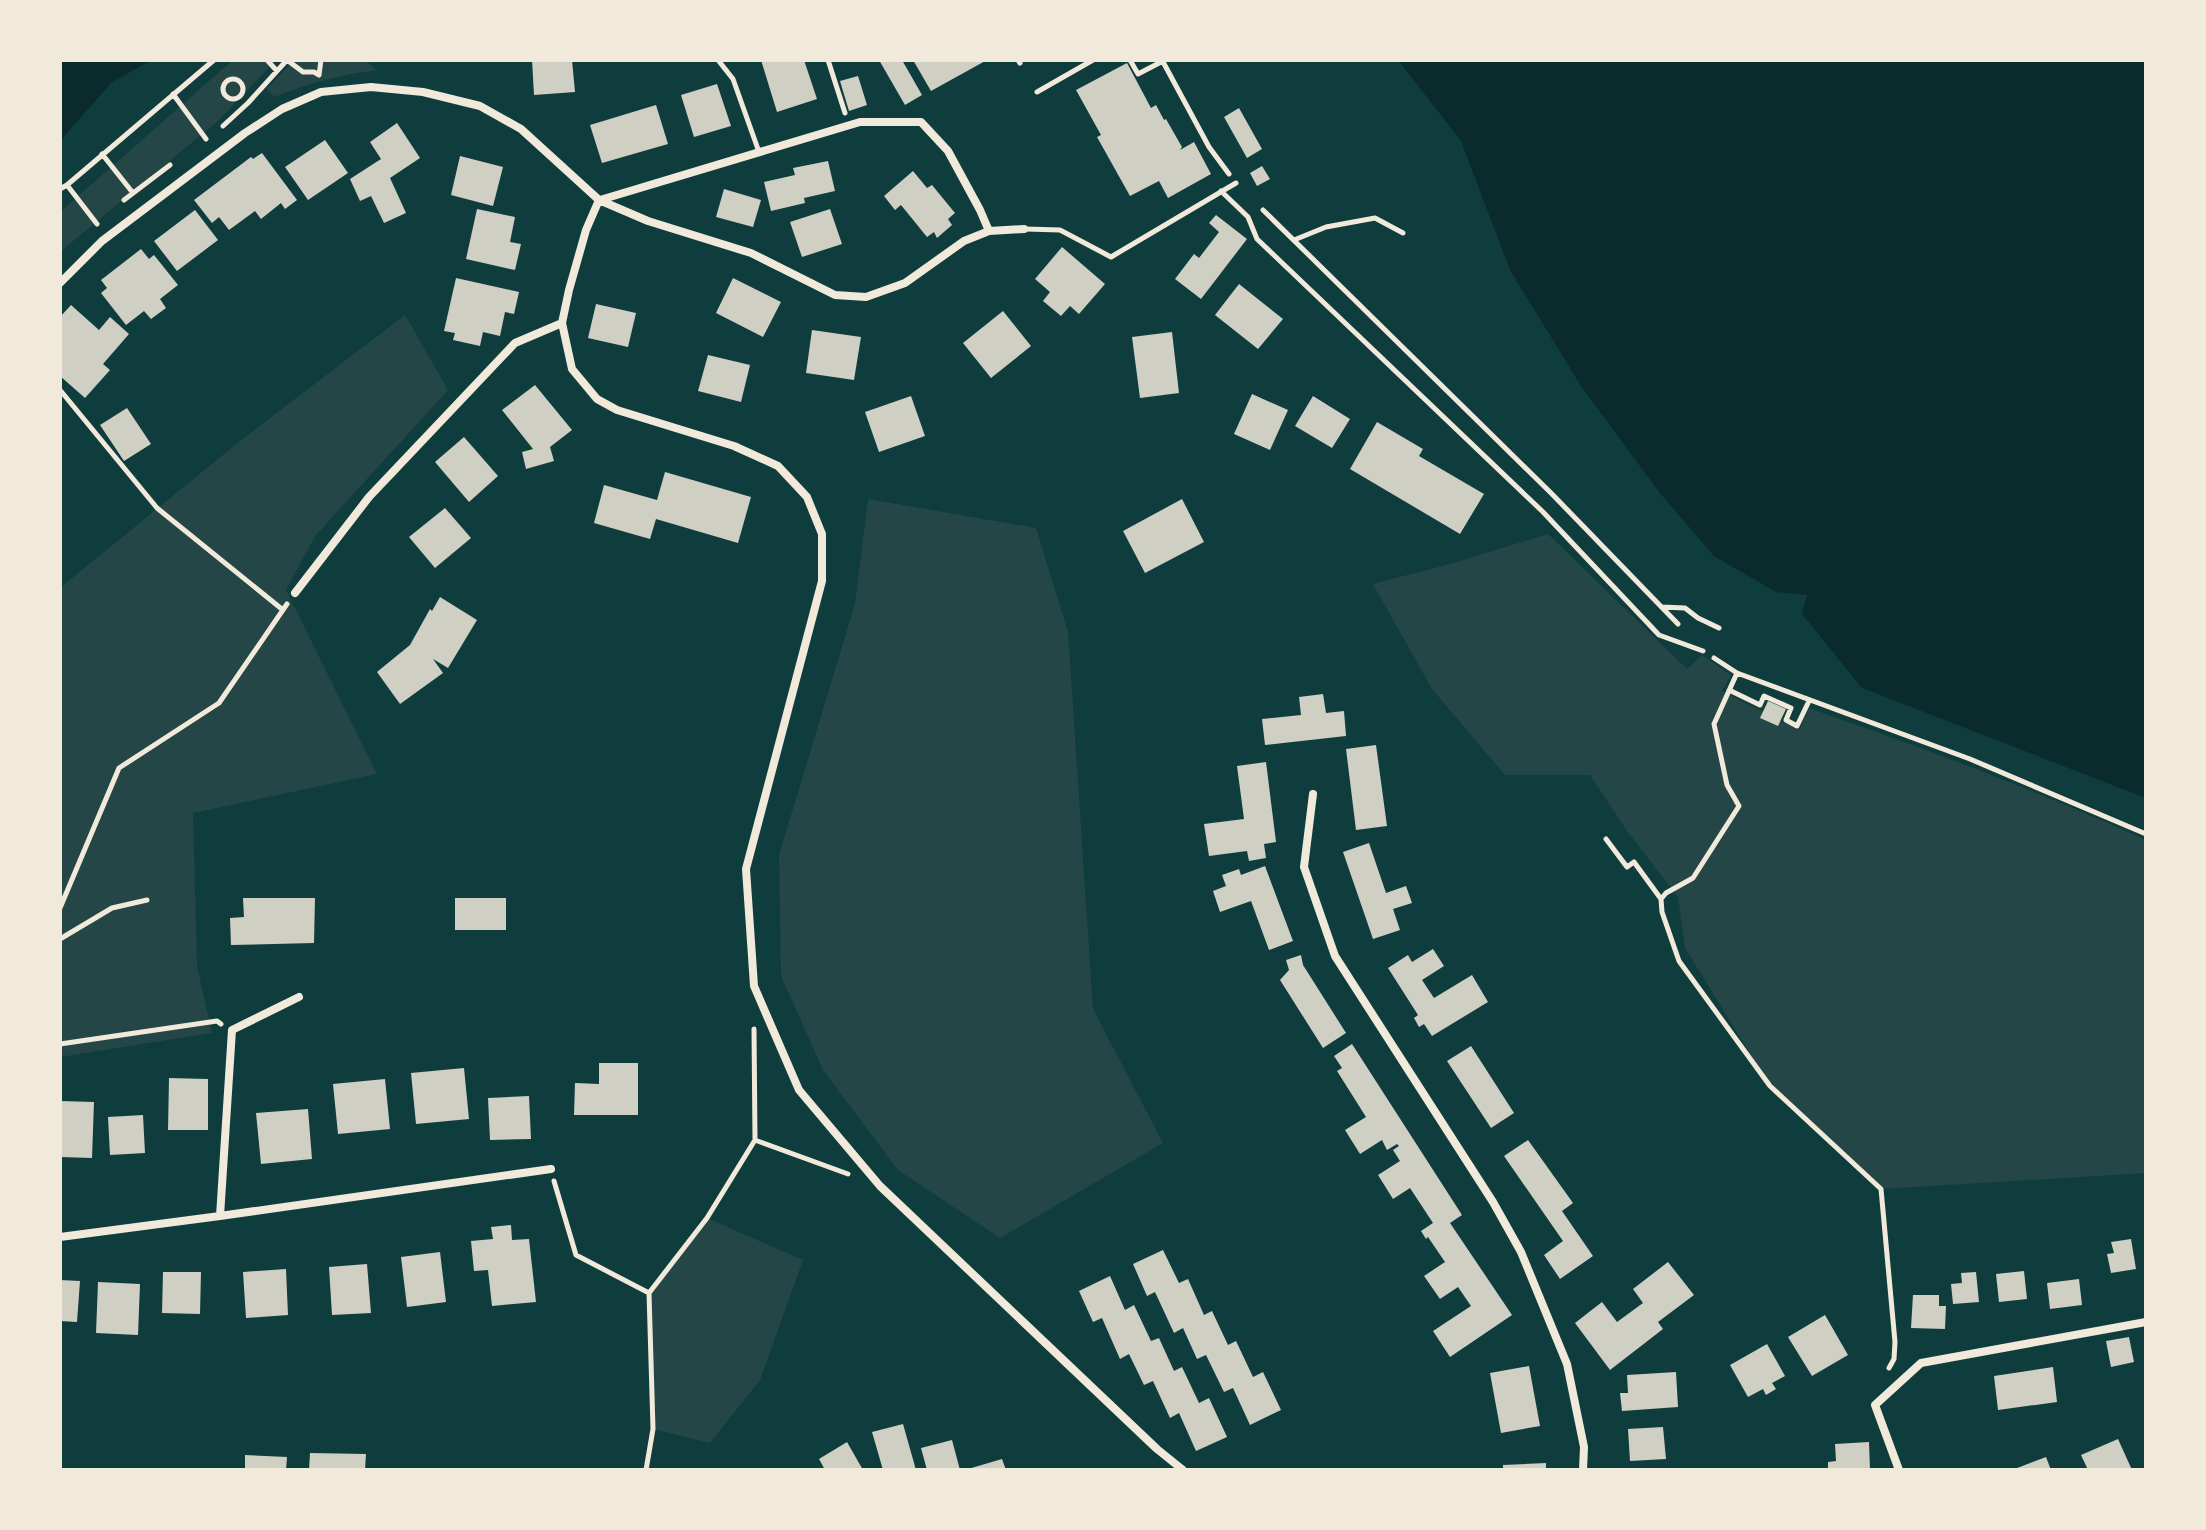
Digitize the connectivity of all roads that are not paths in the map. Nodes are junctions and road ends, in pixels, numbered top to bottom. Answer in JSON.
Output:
{"nodes":[{"id":1,"x":718,"y":60,"type":"edge"},
{"id":2,"x":759,"y":152,"type":"junction"},
{"id":3,"x":1236,"y":183,"type":"road end"},
{"id":4,"x":1221,"y":191,"type":"junction"},
{"id":5,"x":599,"y":200,"type":"junction"},
{"id":6,"x":1024,"y":229,"type":"joint"},
{"id":7,"x":989,"y":231,"type":"junction"},
{"id":8,"x":60,"y":283,"type":"edge"},
{"id":9,"x":562,"y":323,"type":"junction"},
{"id":10,"x":295,"y":593,"type":"road end"},
{"id":11,"x":1703,"y":651,"type":"road end"},
{"id":12,"x":1313,"y":794,"type":"dead end"},
{"id":13,"x":299,"y":997,"type":"dead end"},
{"id":14,"x":551,"y":1169,"type":"road end"},
{"id":15,"x":220,"y":1216,"type":"junction"},
{"id":16,"x":60,"y":1237,"type":"edge"},
{"id":17,"x":2146,"y":1322,"type":"edge"},
{"id":18,"x":1183,"y":1470,"type":"edge"},
{"id":19,"x":1583,"y":1470,"type":"edge"},
{"id":20,"x":1899,"y":1470,"type":"edge"}],
"edges":[{"from":1,"to":2,"type":"lane"},
{"from":2,"to":5,"type":"street"},
{"from":2,"to":7,"type":"street"},
{"from":3,"to":4,"type":"lane"},
{"from":4,"to":6,"type":"lane"},
{"from":4,"to":11,"type":"lane"},
{"from":5,"to":7,"type":"street"},
{"from":5,"to":8,"type":"street"},
{"from":5,"to":9,"type":"street"},
{"from":6,"to":7,"type":"street"},
{"from":9,"to":10,"type":"street"},
{"from":9,"to":18,"type":"street"},
{"from":12,"to":19,"type":"street"},
{"from":13,"to":15,"type":"street"},
{"from":14,"to":15,"type":"street"},
{"from":15,"to":16,"type":"street"},
{"from":17,"to":20,"type":"street"}]}
